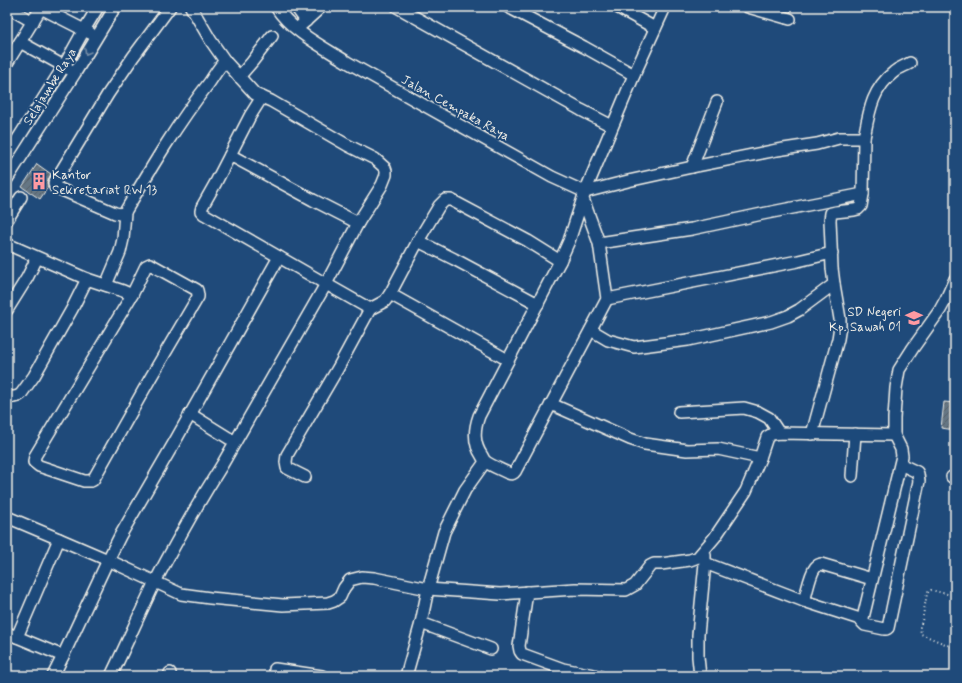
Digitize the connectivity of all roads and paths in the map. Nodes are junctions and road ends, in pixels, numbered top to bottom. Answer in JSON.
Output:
{"nodes":[{"id":1,"x":7,"y":7,"type":"edge"},
{"id":2,"x":98,"y":7,"type":"edge"},
{"id":3,"x":115,"y":7,"type":"edge"},
{"id":4,"x":170,"y":7,"type":"edge"},
{"id":5,"x":191,"y":7,"type":"edge"},
{"id":6,"x":276,"y":7,"type":"edge"},
{"id":7,"x":321,"y":7,"type":"edge"},
{"id":8,"x":397,"y":7,"type":"edge"},
{"id":9,"x":508,"y":7,"type":"edge"},
{"id":10,"x":617,"y":7,"type":"edge"},
{"id":11,"x":665,"y":7,"type":"edge"},
{"id":12,"x":748,"y":7,"type":"edge"},
{"id":13,"x":42,"y":8,"type":"edge"},
{"id":14,"x":300,"y":13,"type":"edge"},
{"id":15,"x":790,"y":18,"type":"dead end"},
{"id":16,"x":32,"y":22,"type":"junction"},
{"id":17,"x":290,"y":24,"type":"junction"},
{"id":18,"x":655,"y":28,"type":"junction"},
{"id":19,"x":84,"y":30,"type":"junction"},
{"id":20,"x":96,"y":36,"type":"junction"},
{"id":21,"x":272,"y":36,"type":"dead end"},
{"id":22,"x":20,"y":42,"type":"junction"},
{"id":23,"x":224,"y":61,"type":"junction"},
{"id":24,"x":7,"y":63,"type":"edge"},
{"id":25,"x":910,"y":63,"type":"dead end"},
{"id":26,"x":64,"y":66,"type":"junction"},
{"id":27,"x":75,"y":73,"type":"junction"},
{"id":28,"x":634,"y":75,"type":"junction"},
{"id":29,"x":239,"y":77,"type":"junction"},
{"id":30,"x":255,"y":92,"type":"junction"},
{"id":31,"x":717,"y":102,"type":"dead end"},
{"id":32,"x":612,"y":126,"type":"junction"},
{"id":33,"x":864,"y":138,"type":"junction"},
{"id":34,"x":230,"y":155,"type":"junction"},
{"id":35,"x":7,"y":156,"type":"edge"},
{"id":36,"x":692,"y":167,"type":"junction"},
{"id":37,"x":7,"y":179,"type":"edge"},
{"id":38,"x":863,"y":194,"type":"junction"},
{"id":39,"x":584,"y":196,"type":"junction"},
{"id":40,"x":21,"y":197,"type":"dead end"},
{"id":41,"x":125,"y":212,"type":"junction"},
{"id":42,"x":7,"y":220,"type":"edge"},
{"id":43,"x":358,"y":223,"type":"junction"},
{"id":44,"x":418,"y":242,"type":"junction"},
{"id":45,"x":599,"y":243,"type":"junction"},
{"id":46,"x":7,"y":244,"type":"edge"},
{"id":47,"x":832,"y":253,"type":"junction"},
{"id":48,"x":279,"y":257,"type":"junction"},
{"id":49,"x":37,"y":258,"type":"junction"},
{"id":50,"x":560,"y":261,"type":"junction"},
{"id":51,"x":87,"y":279,"type":"junction"},
{"id":52,"x":955,"y":279,"type":"edge"},
{"id":53,"x":326,"y":284,"type":"junction"},
{"id":54,"x":834,"y":284,"type":"junction"},
{"id":55,"x":119,"y":290,"type":"junction"},
{"id":56,"x":390,"y":294,"type":"junction"},
{"id":57,"x":607,"y":299,"type":"junction"},
{"id":58,"x":538,"y":304,"type":"junction"},
{"id":59,"x":370,"y":308,"type":"junction"},
{"id":60,"x":7,"y":310,"type":"edge"},
{"id":61,"x":591,"y":330,"type":"junction"},
{"id":62,"x":508,"y":360,"type":"junction"},
{"id":63,"x":7,"y":396,"type":"edge"},
{"id":64,"x":551,"y":404,"type":"junction"},
{"id":65,"x":679,"y":412,"type":"dead end"},
{"id":66,"x":190,"y":414,"type":"junction"},
{"id":67,"x":779,"y":433,"type":"junction"},
{"id":68,"x":812,"y":434,"type":"junction"},
{"id":69,"x":855,"y":434,"type":"junction"},
{"id":70,"x":894,"y":435,"type":"junction"},
{"id":71,"x":235,"y":442,"type":"junction"},
{"id":72,"x":760,"y":458,"type":"junction"},
{"id":73,"x":485,"y":462,"type":"junction"},
{"id":74,"x":900,"y":464,"type":"junction"},
{"id":75,"x":852,"y":476,"type":"dead end"},
{"id":76,"x":305,"y":477,"type":"dead end"},
{"id":77,"x":7,"y":517,"type":"edge"},
{"id":78,"x":59,"y":539,"type":"junction"},
{"id":79,"x":705,"y":549,"type":"junction"},
{"id":80,"x":108,"y":560,"type":"junction"},
{"id":81,"x":705,"y":562,"type":"junction"},
{"id":82,"x":872,"y":579,"type":"junction"},
{"id":83,"x":155,"y":582,"type":"junction"},
{"id":84,"x":428,"y":590,"type":"junction"},
{"id":85,"x":527,"y":592,"type":"junction"},
{"id":86,"x":955,"y":596,"type":"edge"},
{"id":87,"x":804,"y":600,"type":"junction"},
{"id":88,"x":863,"y":620,"type":"junction"},
{"id":89,"x":421,"y":623,"type":"junction"},
{"id":90,"x":12,"y":635,"type":"edge"},
{"id":91,"x":955,"y":647,"type":"edge"},
{"id":92,"x":491,"y":649,"type":"dead end"},
{"id":93,"x":63,"y":656,"type":"junction"},
{"id":94,"x":275,"y":669,"type":"dead end"},
{"id":95,"x":54,"y":676,"type":"edge"},
{"id":96,"x":111,"y":676,"type":"edge"},
{"id":97,"x":322,"y":676,"type":"edge"},
{"id":98,"x":406,"y":676,"type":"edge"},
{"id":99,"x":599,"y":676,"type":"edge"},
{"id":100,"x":700,"y":676,"type":"edge"}],
"edges":[{"from":1,"to":16,"type":"street"},
{"from":2,"to":19,"type":"street"},
{"from":3,"to":20,"type":"street","name":"Selajambe Raya"},
{"from":4,"to":41,"type":"street"},
{"from":5,"to":23,"type":"street"},
{"from":6,"to":17,"type":"street","name":"Jalan Cempaka Raya"},
{"from":7,"to":14,"type":"street"},
{"from":8,"to":32,"type":"street"},
{"from":9,"to":28,"type":"street"},
{"from":10,"to":18,"type":"street"},
{"from":11,"to":18,"type":"street"},
{"from":12,"to":15,"type":"street"},
{"from":13,"to":16,"type":"street"},
{"from":13,"to":19,"type":"street"},
{"from":14,"to":17,"type":"street"},
{"from":16,"to":22,"type":"street"},
{"from":17,"to":39,"type":"street","name":"Jalan Cempaka Raya"},
{"from":18,"to":28,"type":"street"},
{"from":19,"to":20,"type":"street"},
{"from":19,"to":26,"type":"street"},
{"from":20,"to":27,"type":"street","name":"Selajambe Raya","one_way":true},
{"from":21,"to":29,"type":"street"},
{"from":22,"to":24,"type":"street"},
{"from":22,"to":26,"type":"street"},
{"from":23,"to":29,"type":"street"},
{"from":23,"to":41,"type":"street"},
{"from":25,"to":33,"type":"street"},
{"from":26,"to":27,"type":"street"},
{"from":26,"to":35,"type":"street"},
{"from":27,"to":37,"type":"street","name":"Selajambe Raya"},
{"from":28,"to":32,"type":"street"},
{"from":29,"to":30,"type":"street"},
{"from":30,"to":34,"type":"street"},
{"from":30,"to":43,"type":"street"},
{"from":31,"to":36,"type":"street"},
{"from":32,"to":39,"type":"street"},
{"from":33,"to":36,"type":"street"},
{"from":33,"to":38,"type":"street"},
{"from":34,"to":43,"type":"street"},
{"from":34,"to":48,"type":"street"},
{"from":36,"to":39,"type":"street"},
{"from":38,"to":45,"type":"street"},
{"from":38,"to":47,"type":"street"},
{"from":39,"to":45,"type":"street"},
{"from":39,"to":50,"type":"street"},
{"from":40,"to":42,"type":"street"},
{"from":41,"to":55,"type":"street"},
{"from":43,"to":53,"type":"street"},
{"from":44,"to":50,"type":"street"},
{"from":44,"to":56,"type":"street"},
{"from":44,"to":58,"type":"street"},
{"from":45,"to":57,"type":"street"},
{"from":46,"to":49,"type":"street"},
{"from":47,"to":54,"type":"street"},
{"from":47,"to":57,"type":"street"},
{"from":48,"to":53,"type":"street"},
{"from":48,"to":66,"type":"street"},
{"from":49,"to":51,"type":"street"},
{"from":49,"to":60,"type":"street"},
{"from":50,"to":58,"type":"street"},
{"from":51,"to":55,"type":"street"},
{"from":51,"to":63,"type":"street"},
{"from":52,"to":70,"type":"street"},
{"from":53,"to":59,"type":"street"},
{"from":53,"to":71,"type":"street"},
{"from":54,"to":61,"type":"street"},
{"from":54,"to":68,"type":"street"},
{"from":55,"to":55,"type":"street"},
{"from":56,"to":59,"type":"street"},
{"from":56,"to":62,"type":"street"},
{"from":57,"to":61,"type":"street"},
{"from":58,"to":62,"type":"street"},
{"from":59,"to":76,"type":"street"},
{"from":61,"to":64,"type":"street"},
{"from":62,"to":73,"type":"street"},
{"from":64,"to":72,"type":"street"},
{"from":64,"to":73,"type":"street"},
{"from":65,"to":67,"type":"street"},
{"from":66,"to":71,"type":"street"},
{"from":66,"to":80,"type":"street"},
{"from":67,"to":68,"type":"street"},
{"from":67,"to":72,"type":"street"},
{"from":68,"to":69,"type":"street"},
{"from":69,"to":70,"type":"street"},
{"from":69,"to":75,"type":"street"},
{"from":70,"to":74,"type":"street"},
{"from":71,"to":83,"type":"street"},
{"from":72,"to":79,"type":"street"},
{"from":73,"to":84,"type":"street"},
{"from":74,"to":82,"type":"street"},
{"from":74,"to":88,"type":"street"},
{"from":77,"to":78,"type":"street"},
{"from":78,"to":80,"type":"street"},
{"from":78,"to":90,"type":"street"},
{"from":79,"to":81,"type":"street"},
{"from":79,"to":85,"type":"street"},
{"from":80,"to":83,"type":"street"},
{"from":80,"to":93,"type":"street"},
{"from":81,"to":87,"type":"street"},
{"from":81,"to":100,"type":"street"},
{"from":82,"to":87,"type":"street"},
{"from":82,"to":88,"type":"street"},
{"from":83,"to":84,"type":"street"},
{"from":83,"to":96,"type":"street"},
{"from":84,"to":85,"type":"street"},
{"from":84,"to":89,"type":"street"},
{"from":85,"to":99,"type":"street"},
{"from":86,"to":91,"type":"path"},
{"from":87,"to":88,"type":"street"},
{"from":89,"to":92,"type":"street"},
{"from":89,"to":98,"type":"street"},
{"from":90,"to":93,"type":"street"},
{"from":93,"to":95,"type":"street"},
{"from":94,"to":97,"type":"street"}]}
